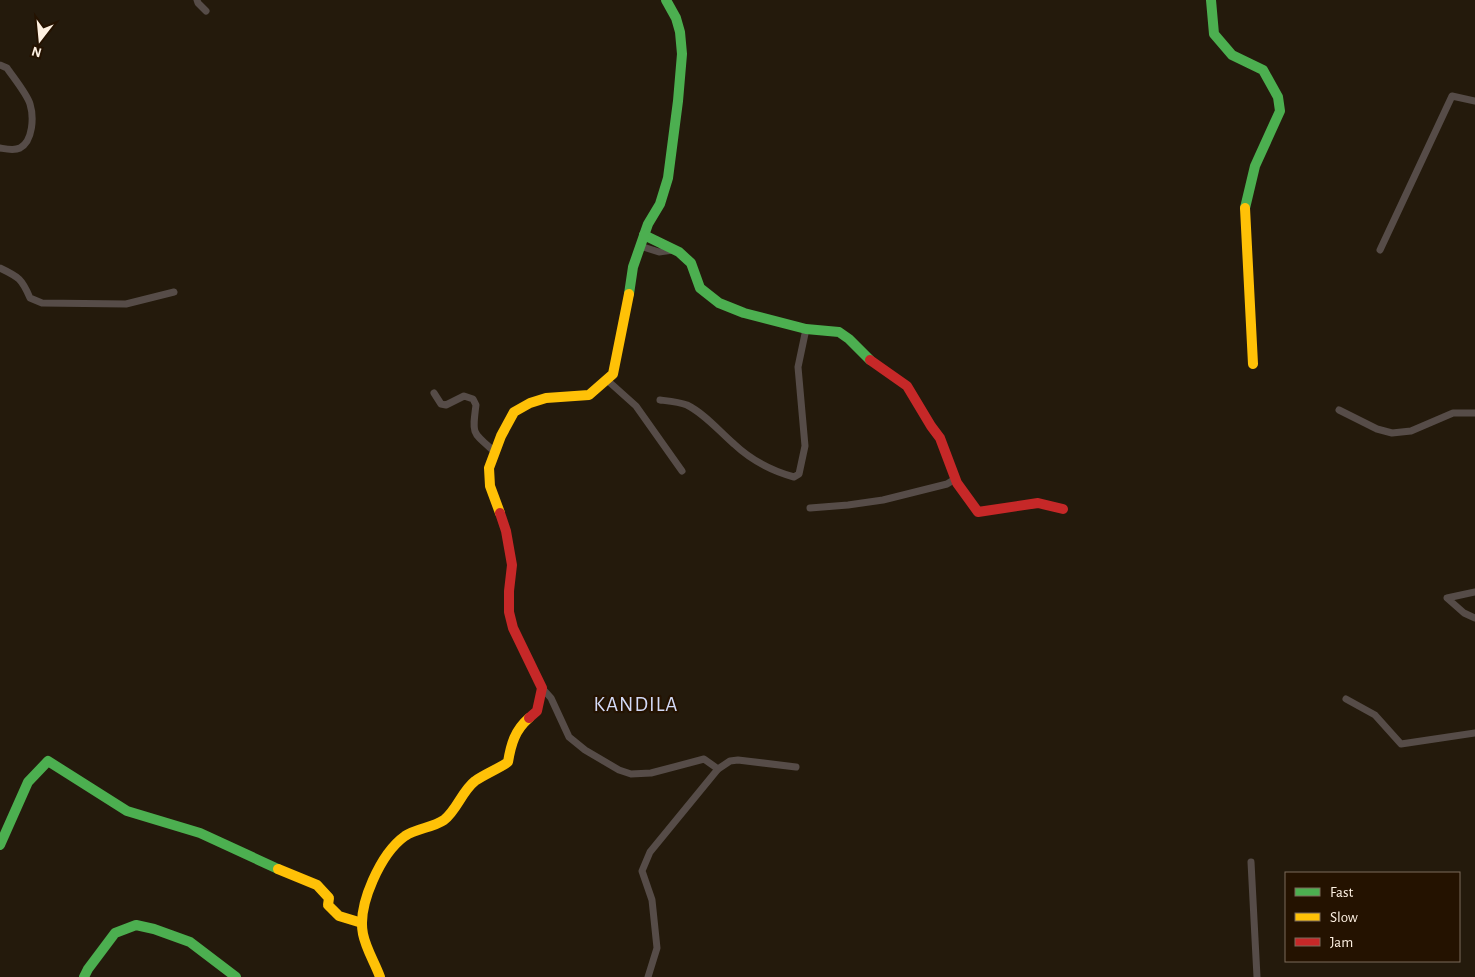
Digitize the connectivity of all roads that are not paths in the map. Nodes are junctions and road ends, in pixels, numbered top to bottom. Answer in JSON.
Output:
{"nodes":[{"id":1,"x":197,"y":0,"type":"edge"},
{"id":2,"x":666,"y":0,"type":"edge"},
{"id":3,"x":1211,"y":0,"type":"edge"},
{"id":4,"x":206,"y":11,"type":"dead end"},
{"id":5,"x":0,"y":65,"type":"edge"},
{"id":6,"x":1475,"y":101,"type":"edge"},
{"id":7,"x":0,"y":148,"type":"edge"},
{"id":8,"x":644,"y":235,"type":"junction"},
{"id":9,"x":640,"y":246,"type":"junction"},
{"id":10,"x":675,"y":250,"type":"junction"},
{"id":11,"x":1380,"y":250,"type":"dead end"},
{"id":12,"x":0,"y":268,"type":"edge"},
{"id":13,"x":174,"y":292,"type":"dead end"},
{"id":14,"x":806,"y":329,"type":"junction"},
{"id":15,"x":1253,"y":364,"type":"dead end"},
{"id":16,"x":607,"y":380,"type":"junction"},
{"id":17,"x":434,"y":392,"type":"dead end"},
{"id":18,"x":660,"y":400,"type":"dead end"},
{"id":19,"x":1339,"y":410,"type":"dead end"},
{"id":20,"x":1475,"y":412,"type":"edge"},
{"id":21,"x":495,"y":452,"type":"junction"},
{"id":22,"x":682,"y":471,"type":"dead end"},
{"id":23,"x":955,"y":479,"type":"junction"},
{"id":24,"x":810,"y":508,"type":"dead end"},
{"id":25,"x":1063,"y":509,"type":"dead end"},
{"id":26,"x":1475,"y":592,"type":"edge"},
{"id":27,"x":1475,"y":618,"type":"edge"},
{"id":28,"x":542,"y":688,"type":"junction"},
{"id":29,"x":1346,"y":699,"type":"dead end"},
{"id":30,"x":1475,"y":733,"type":"edge"},
{"id":31,"x":796,"y":767,"type":"dead end"},
{"id":32,"x":718,"y":769,"type":"junction"},
{"id":33,"x":0,"y":845,"type":"edge"},
{"id":34,"x":1251,"y":862,"type":"dead end"},
{"id":35,"x":362,"y":923,"type":"junction"},
{"id":36,"x":84,"y":977,"type":"edge"},
{"id":37,"x":236,"y":977,"type":"edge"},
{"id":38,"x":380,"y":977,"type":"edge"},
{"id":39,"x":648,"y":977,"type":"edge"},
{"id":40,"x":1257,"y":977,"type":"edge"}],
"edges":[{"from":1,"to":4,"type":"street"},
{"from":2,"to":8,"type":"street"},
{"from":3,"to":15,"type":"street"},
{"from":5,"to":7,"type":"street"},
{"from":6,"to":11,"type":"street"},
{"from":8,"to":9,"type":"street"},
{"from":8,"to":10,"type":"street"},
{"from":9,"to":10,"type":"street"},
{"from":9,"to":16,"type":"street"},
{"from":10,"to":14,"type":"street"},
{"from":12,"to":13,"type":"street"},
{"from":14,"to":18,"type":"street"},
{"from":14,"to":23,"type":"street"},
{"from":16,"to":21,"type":"street"},
{"from":16,"to":22,"type":"street"},
{"from":17,"to":21,"type":"street"},
{"from":19,"to":20,"type":"street"},
{"from":21,"to":28,"type":"street"},
{"from":23,"to":24,"type":"street"},
{"from":23,"to":25,"type":"street"},
{"from":26,"to":27,"type":"street"},
{"from":28,"to":32,"type":"street"},
{"from":28,"to":35,"type":"street"},
{"from":29,"to":30,"type":"street"},
{"from":31,"to":32,"type":"street"},
{"from":32,"to":39,"type":"street"},
{"from":33,"to":35,"type":"street"},
{"from":34,"to":40,"type":"street"},
{"from":35,"to":38,"type":"street"},
{"from":36,"to":37,"type":"street"}]}
